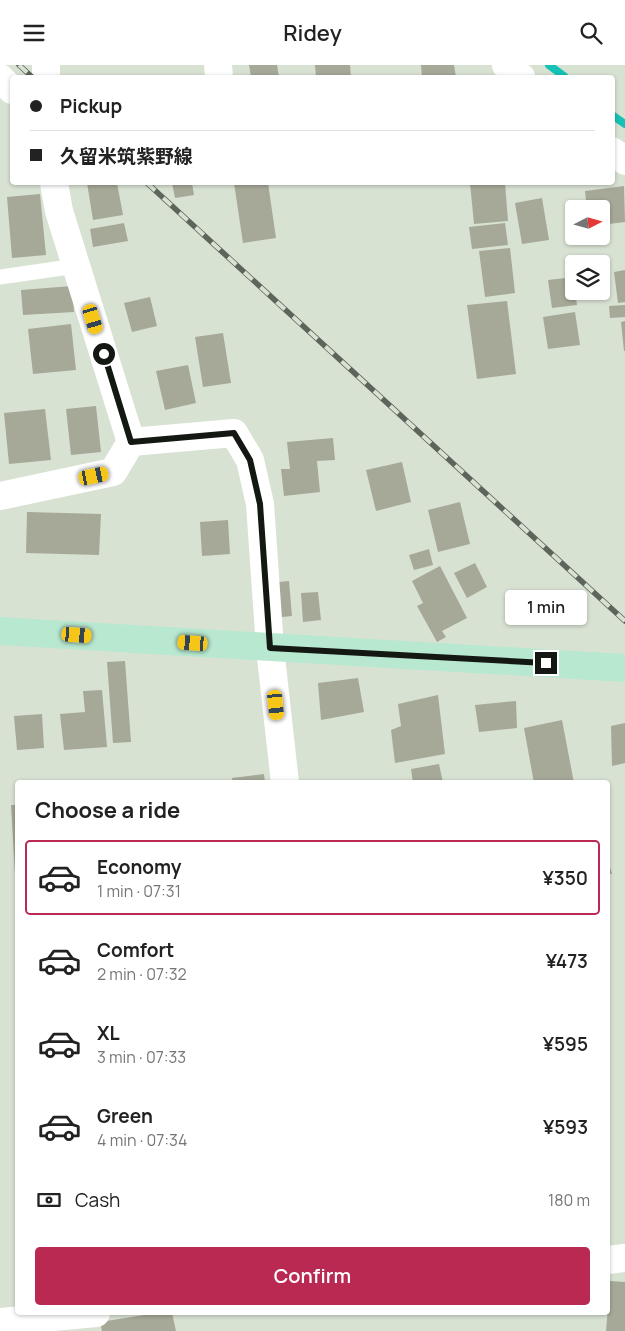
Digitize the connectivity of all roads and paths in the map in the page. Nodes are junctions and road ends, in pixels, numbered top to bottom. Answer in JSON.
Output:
{"nodes":[{"id":1,"x":506,"y":65,"type":"edge"},
{"id":2,"x":518,"y":75,"type":"edge"},
{"id":3,"x":0,"y":78,"type":"edge"},
{"id":4,"x":10,"y":88,"type":"edge"},
{"id":5,"x":615,"y":153,"type":"edge"},
{"id":6,"x":625,"y":161,"type":"edge"},
{"id":7,"x":54,"y":185,"type":"edge"},
{"id":8,"x":76,"y":266,"type":"junction"},
{"id":9,"x":0,"y":277,"type":"edge"},
{"id":10,"x":131,"y":442,"type":"junction"},
{"id":11,"x":0,"y":496,"type":"edge"},
{"id":12,"x":0,"y":631,"type":"edge"},
{"id":13,"x":270,"y":648,"type":"junction"},
{"id":14,"x":625,"y":668,"type":"edge"},
{"id":15,"x":285,"y":780,"type":"edge"},
{"id":16,"x":625,"y":1258,"type":"edge"},
{"id":17,"x":610,"y":1260,"type":"edge"},
{"id":18,"x":75,"y":1315,"type":"edge"},
{"id":19,"x":0,"y":1322,"type":"edge"}],
"edges":[{"from":1,"to":2,"type":"street"},
{"from":3,"to":4,"type":"street"},
{"from":5,"to":6,"type":"street"},
{"from":7,"to":8,"type":"street"},
{"from":8,"to":9,"type":"lane"},
{"from":8,"to":10,"type":"street"},
{"from":10,"to":11,"type":"street"},
{"from":10,"to":13,"type":"street"},
{"from":12,"to":13,"type":"main road"},
{"from":13,"to":14,"type":"main road"},
{"from":13,"to":15,"type":"street"},
{"from":16,"to":17,"type":"street"},
{"from":18,"to":19,"type":"street"}]}
